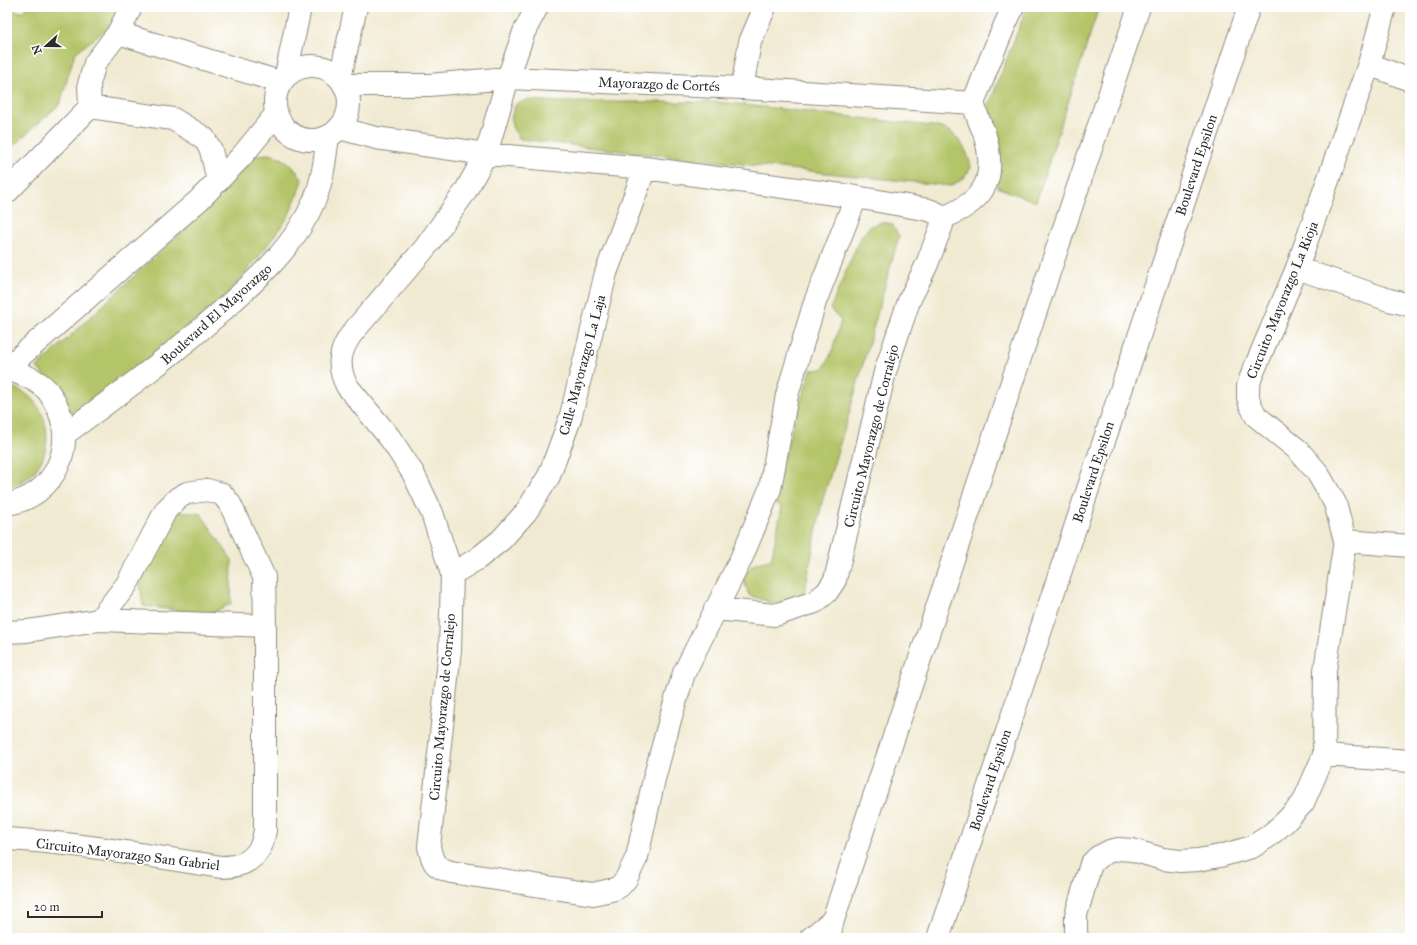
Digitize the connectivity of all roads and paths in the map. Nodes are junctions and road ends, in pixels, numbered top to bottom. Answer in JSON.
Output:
{"nodes":[{"id":1,"x":131,"y":7,"type":"edge"},
{"id":2,"x":300,"y":7,"type":"edge"},
{"id":3,"x":356,"y":7,"type":"edge"},
{"id":4,"x":537,"y":7,"type":"edge"},
{"id":5,"x":765,"y":7,"type":"edge"},
{"id":6,"x":1013,"y":7,"type":"edge"},
{"id":7,"x":1139,"y":7,"type":"edge"},
{"id":8,"x":1248,"y":7,"type":"edge"},
{"id":9,"x":1385,"y":7,"type":"edge"},
{"id":10,"x":118,"y":32,"type":"junction"},
{"id":11,"x":1369,"y":64,"type":"junction"},
{"id":12,"x":283,"y":78,"type":"junction"},
{"id":13,"x":508,"y":78,"type":"junction"},
{"id":14,"x":1410,"y":80,"type":"edge"},
{"id":15,"x":342,"y":82,"type":"junction"},
{"id":16,"x":742,"y":88,"type":"junction"},
{"id":17,"x":974,"y":103,"type":"junction"},
{"id":18,"x":90,"y":107,"type":"junction"},
{"id":19,"x":276,"y":114,"type":"junction"},
{"id":20,"x":333,"y":132,"type":"junction"},
{"id":21,"x":486,"y":154,"type":"junction"},
{"id":22,"x":645,"y":168,"type":"junction"},
{"id":23,"x":218,"y":181,"type":"junction"},
{"id":24,"x":7,"y":192,"type":"edge"},
{"id":25,"x":856,"y":197,"type":"junction"},
{"id":26,"x":945,"y":217,"type":"junction"},
{"id":27,"x":1297,"y":268,"type":"junction"},
{"id":28,"x":1410,"y":305,"type":"edge"},
{"id":29,"x":7,"y":369,"type":"edge"},
{"id":30,"x":65,"y":434,"type":"junction"},
{"id":31,"x":7,"y":504,"type":"edge"},
{"id":32,"x":1345,"y":541,"type":"junction"},
{"id":33,"x":1410,"y":546,"type":"edge"},
{"id":34,"x":452,"y":574,"type":"junction"},
{"id":35,"x":715,"y":609,"type":"junction"},
{"id":36,"x":99,"y":620,"type":"junction"},
{"id":37,"x":265,"y":626,"type":"junction"},
{"id":38,"x":7,"y":632,"type":"edge"},
{"id":39,"x":1324,"y":755,"type":"junction"},
{"id":40,"x":1410,"y":761,"type":"edge"},
{"id":41,"x":7,"y":839,"type":"edge"},
{"id":42,"x":831,"y":929,"type":"edge"},
{"id":43,"x":811,"y":938,"type":"edge"},
{"id":44,"x":938,"y":938,"type":"edge"},
{"id":45,"x":1078,"y":938,"type":"edge"}],
"edges":[{"from":1,"to":10,"type":"street"},
{"from":2,"to":12,"type":"street"},
{"from":3,"to":15,"type":"street"},
{"from":4,"to":13,"type":"street","name":"Circuito Mayorazgo de Corralejo"},
{"from":5,"to":16,"type":"street"},
{"from":6,"to":17,"type":"street"},
{"from":7,"to":42,"type":"street"},
{"from":8,"to":44,"type":"street","name":"Boulevard Epsilon"},
{"from":9,"to":11,"type":"street","name":"Circuito Mayorazgo La Rioja"},
{"from":10,"to":12,"type":"street"},
{"from":10,"to":18,"type":"street"},
{"from":11,"to":14,"type":"street"},
{"from":11,"to":27,"type":"street","name":"Circuito Mayorazgo La Rioja"},
{"from":12,"to":15,"type":"street"},
{"from":12,"to":19,"type":"street"},
{"from":13,"to":15,"type":"street","name":"Mayorazgo de Cortés"},
{"from":13,"to":16,"type":"street","name":"Mayorazgo de Cortés"},
{"from":13,"to":21,"type":"street","name":"Circuito Mayorazgo de Corralejo"},
{"from":15,"to":20,"type":"street"},
{"from":16,"to":17,"type":"street","name":"Mayorazgo de Cortés"},
{"from":17,"to":26,"type":"street"},
{"from":18,"to":23,"type":"street"},
{"from":18,"to":24,"type":"street"},
{"from":19,"to":20,"type":"street"},
{"from":19,"to":23,"type":"street"},
{"from":20,"to":21,"type":"street"},
{"from":20,"to":30,"type":"street","name":"Boulevard El Mayorazgo"},
{"from":21,"to":22,"type":"street"},
{"from":21,"to":34,"type":"street","name":"Circuito Mayorazgo de Corralejo"},
{"from":22,"to":25,"type":"street"},
{"from":22,"to":34,"type":"street","name":"Calle Mayorazgo La Laja"},
{"from":23,"to":29,"type":"street"},
{"from":25,"to":26,"type":"street"},
{"from":25,"to":35,"type":"street","name":"Circuito Mayorazgo de Corralejo"},
{"from":26,"to":35,"type":"street","name":"Circuito Mayorazgo de Corralejo"},
{"from":27,"to":28,"type":"street"},
{"from":27,"to":32,"type":"street","name":"Circuito Mayorazgo La Rioja"},
{"from":29,"to":30,"type":"street"},
{"from":30,"to":31,"type":"street"},
{"from":32,"to":33,"type":"street"},
{"from":32,"to":39,"type":"street","name":"Circuito Mayorazgo La Rioja"},
{"from":34,"to":35,"type":"street","name":"Circuito Mayorazgo de Corralejo"},
{"from":36,"to":37,"type":"street"},
{"from":36,"to":37,"type":"street","name":"Circuito Mayorazgo San Gabriel"},
{"from":36,"to":38,"type":"street"},
{"from":37,"to":41,"type":"street","name":"Circuito Mayorazgo San Gabriel"},
{"from":39,"to":40,"type":"street"},
{"from":39,"to":45,"type":"street","name":"Circuito Mayorazgo La Rioja"},
{"from":42,"to":43,"type":"street"}]}
